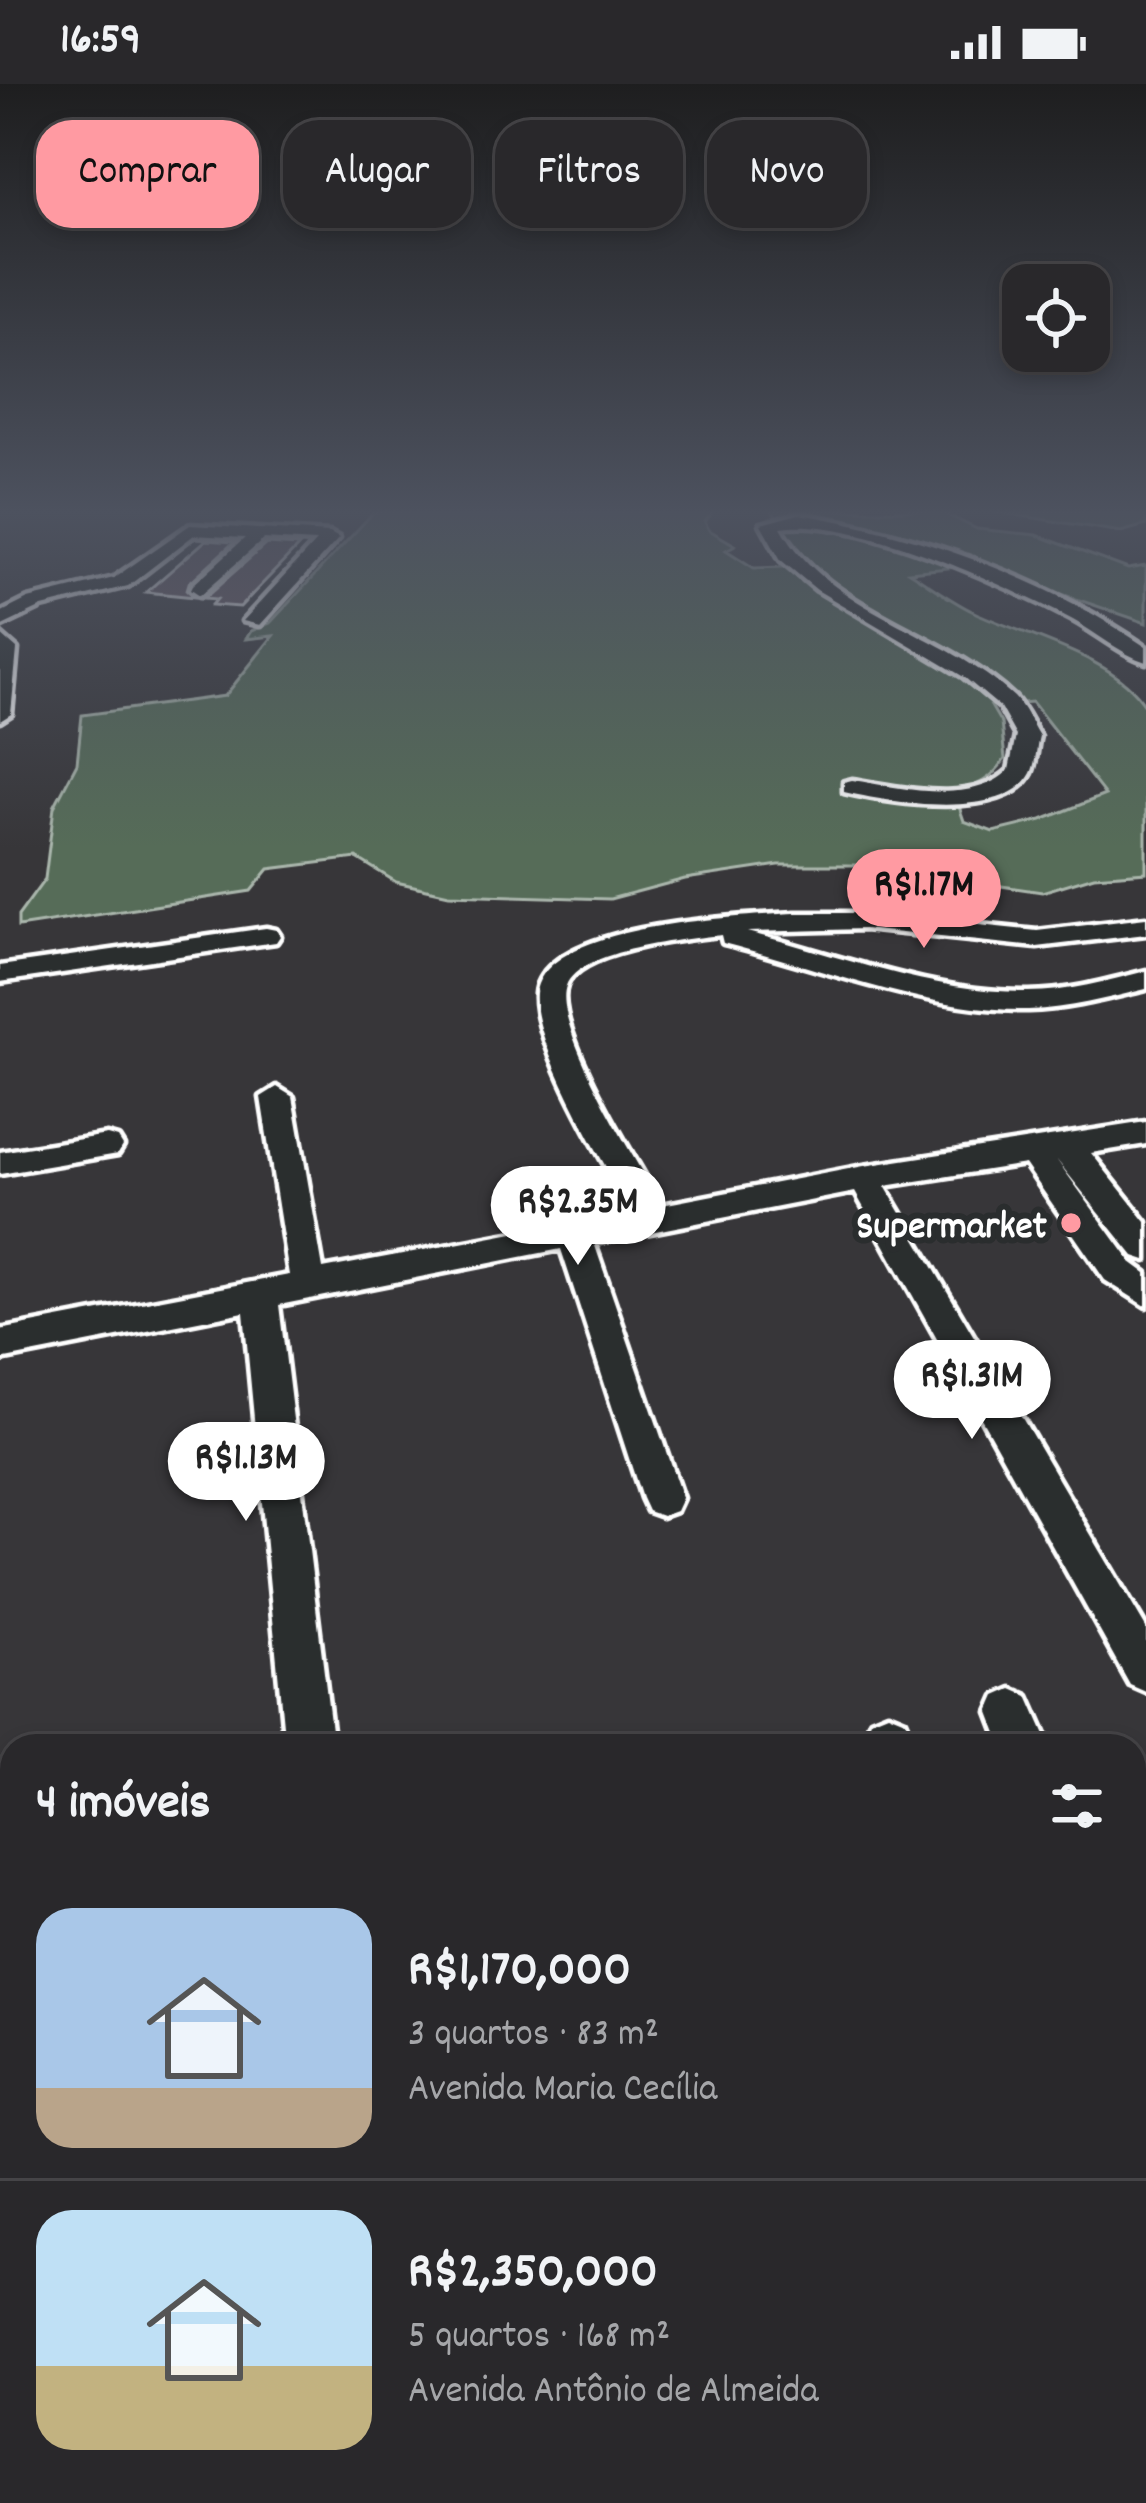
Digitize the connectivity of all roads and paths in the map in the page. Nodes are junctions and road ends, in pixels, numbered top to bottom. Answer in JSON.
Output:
{"nodes":[{"id":1,"x":886,"y":623,"type":"edge"},
{"id":2,"x":1092,"y":623,"type":"edge"},
{"id":3,"x":4,"y":645,"type":"edge"},
{"id":4,"x":1146,"y":656,"type":"edge"},
{"id":5,"x":0,"y":714,"type":"edge"},
{"id":6,"x":852,"y":787,"type":"dead end"},
{"id":7,"x":1146,"y":926,"type":"edge"},
{"id":8,"x":704,"y":930,"type":"junction"},
{"id":9,"x":266,"y":936,"type":"dead end"},
{"id":10,"x":0,"y":974,"type":"edge"},
{"id":11,"x":1146,"y":980,"type":"edge"},
{"id":12,"x":277,"y":1096,"type":"dead end"},
{"id":13,"x":1146,"y":1133,"type":"edge"},
{"id":14,"x":107,"y":1146,"type":"dead end"},
{"id":15,"x":1050,"y":1148,"type":"junction"},
{"id":16,"x":0,"y":1163,"type":"edge"},
{"id":17,"x":863,"y":1178,"type":"junction"},
{"id":18,"x":652,"y":1218,"type":"junction"},
{"id":19,"x":573,"y":1233,"type":"junction"},
{"id":20,"x":1146,"y":1247,"type":"edge"},
{"id":21,"x":308,"y":1285,"type":"junction"},
{"id":22,"x":1146,"y":1292,"type":"edge"},
{"id":23,"x":260,"y":1293,"type":"junction"},
{"id":24,"x":0,"y":1345,"type":"edge"},
{"id":25,"x":662,"y":1498,"type":"dead end"},
{"id":26,"x":1146,"y":1670,"type":"edge"},
{"id":27,"x":308,"y":1734,"type":"edge"}],
"edges":[{"from":1,"to":6,"type":"street"},
{"from":2,"to":4,"type":"street"},
{"from":3,"to":5,"type":"street"},
{"from":7,"to":8,"type":"street"},
{"from":8,"to":11,"type":"street"},
{"from":8,"to":18,"type":"street"},
{"from":9,"to":10,"type":"street"},
{"from":12,"to":21,"type":"street"},
{"from":13,"to":15,"type":"street"},
{"from":14,"to":16,"type":"street"},
{"from":15,"to":17,"type":"street"},
{"from":15,"to":20,"type":"street"},
{"from":15,"to":22,"type":"street"},
{"from":17,"to":18,"type":"street"},
{"from":17,"to":26,"type":"street"},
{"from":18,"to":19,"type":"street"},
{"from":19,"to":21,"type":"street"},
{"from":19,"to":25,"type":"street"},
{"from":21,"to":23,"type":"street"},
{"from":23,"to":24,"type":"street"},
{"from":23,"to":27,"type":"street"}]}
